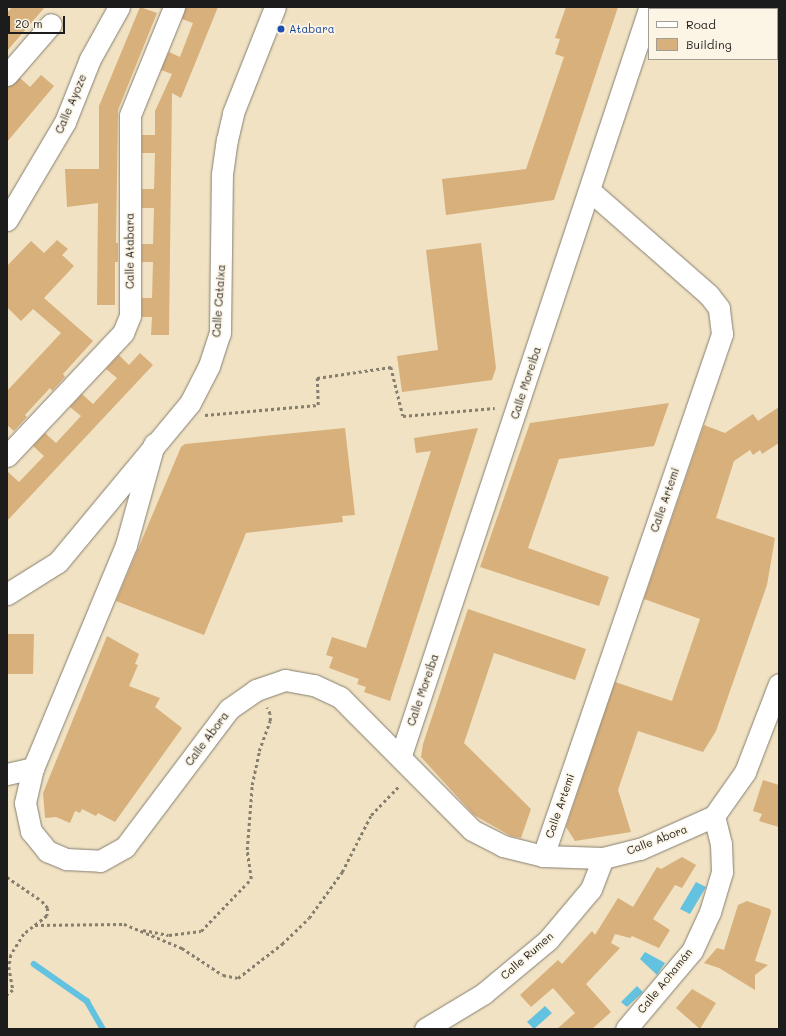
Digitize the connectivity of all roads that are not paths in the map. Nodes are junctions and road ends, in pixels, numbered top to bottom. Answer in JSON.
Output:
{"nodes":[{"id":1,"x":119,"y":7,"type":"edge"},
{"id":2,"x":174,"y":7,"type":"edge"},
{"id":3,"x":275,"y":7,"type":"edge"},
{"id":4,"x":648,"y":11,"type":"edge"},
{"id":5,"x":51,"y":24,"type":"dead end"},
{"id":6,"x":7,"y":76,"type":"edge"},
{"id":7,"x":590,"y":191,"type":"junction"},
{"id":8,"x":7,"y":220,"type":"edge"},
{"id":9,"x":154,"y":444,"type":"junction"},
{"id":10,"x":7,"y":456,"type":"edge"},
{"id":11,"x":7,"y":594,"type":"edge"},
{"id":12,"x":779,"y":684,"type":"edge"},
{"id":13,"x":406,"y":761,"type":"junction"},
{"id":14,"x":33,"y":768,"type":"junction"},
{"id":15,"x":7,"y":774,"type":"edge"},
{"id":16,"x":714,"y":816,"type":"junction"},
{"id":17,"x":543,"y":856,"type":"junction"},
{"id":18,"x":603,"y":858,"type":"junction"},
{"id":19,"x":425,"y":1029,"type":"edge"},
{"id":20,"x":626,"y":1029,"type":"edge"}],
"edges":[{"from":1,"to":8,"type":"street","name":"Calle Ayoze"},
{"from":2,"to":10,"type":"street","name":"Calle Atabara"},
{"from":3,"to":9,"type":"street","name":"Calle Cataixa"},
{"from":4,"to":7,"type":"street","name":"Calle Moreiba"},
{"from":5,"to":6,"type":"street"},
{"from":7,"to":13,"type":"street","name":"Calle Moreiba"},
{"from":7,"to":17,"type":"street","name":"Calle Artemi"},
{"from":9,"to":11,"type":"street","name":"Calle Cataixa"},
{"from":9,"to":14,"type":"street","name":"Calle Abora"},
{"from":12,"to":16,"type":"street"},
{"from":13,"to":14,"type":"street","name":"Calle Abora"},
{"from":13,"to":17,"type":"street","name":"Calle Abora"},
{"from":14,"to":15,"type":"street"},
{"from":16,"to":18,"type":"street","name":"Calle Abora"},
{"from":16,"to":20,"type":"street","name":"Calle Achamán"},
{"from":17,"to":18,"type":"street","name":"Calle Abora"},
{"from":18,"to":19,"type":"street","name":"Calle Rumen"}]}
